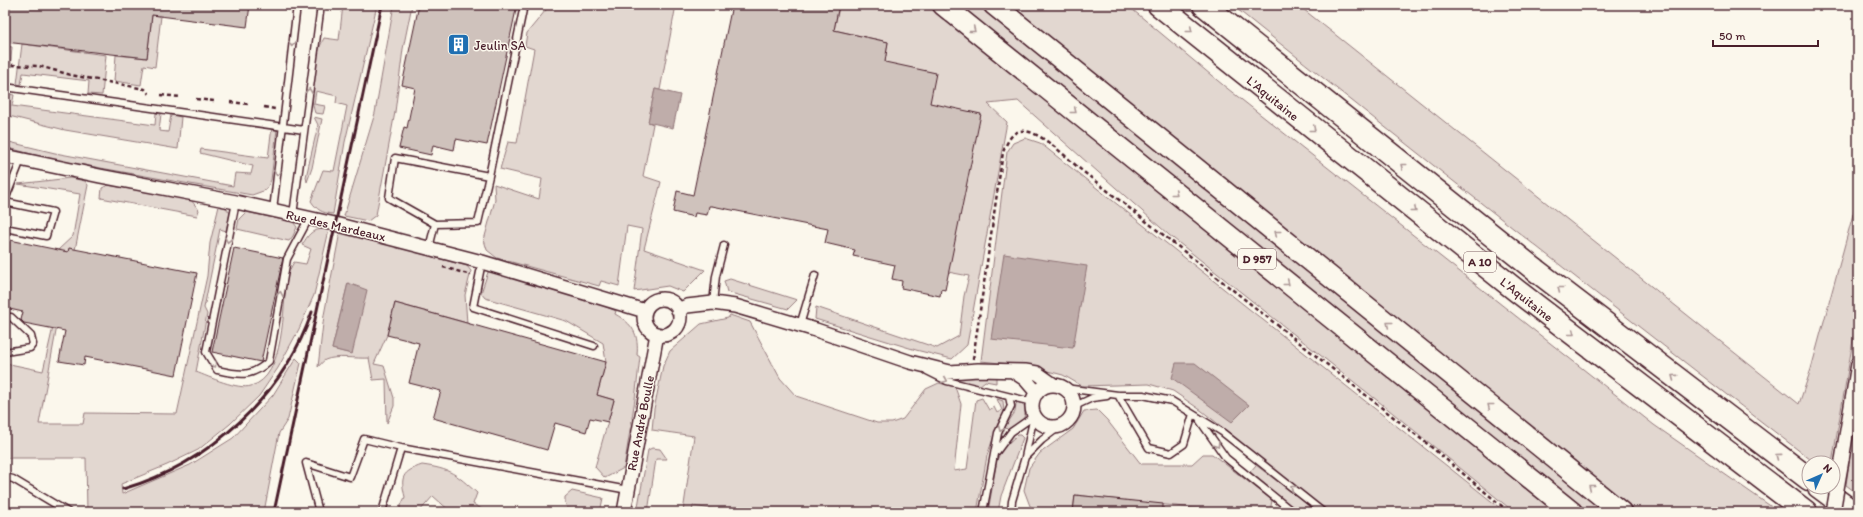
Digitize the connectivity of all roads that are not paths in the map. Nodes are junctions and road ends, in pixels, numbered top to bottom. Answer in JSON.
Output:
{"nodes":[{"id":1,"x":297,"y":5,"type":"edge"},
{"id":2,"x":321,"y":5,"type":"edge"},
{"id":3,"x":524,"y":5,"type":"edge"},
{"id":4,"x":943,"y":5,"type":"edge"},
{"id":5,"x":994,"y":5,"type":"edge"},
{"id":6,"x":1159,"y":5,"type":"edge"},
{"id":7,"x":1204,"y":5,"type":"edge"},
{"id":8,"x":5,"y":87,"type":"edge"},
{"id":9,"x":283,"y":126,"type":"junction"},
{"id":10,"x":304,"y":130,"type":"junction"},
{"id":11,"x":5,"y":156,"type":"edge"},
{"id":12,"x":5,"y":159,"type":"edge"},
{"id":13,"x":21,"y":160,"type":"junction"},
{"id":14,"x":489,"y":176,"type":"junction"},
{"id":15,"x":5,"y":201,"type":"edge"},
{"id":16,"x":236,"y":202,"type":"junction"},
{"id":17,"x":273,"y":210,"type":"junction"},
{"id":18,"x":293,"y":215,"type":"junction"},
{"id":19,"x":309,"y":218,"type":"junction"},
{"id":20,"x":436,"y":224,"type":"junction"},
{"id":21,"x":5,"y":228,"type":"edge"},
{"id":22,"x":724,"y":245,"type":"dead end"},
{"id":23,"x":429,"y":248,"type":"junction"},
{"id":24,"x":482,"y":262,"type":"junction"},
{"id":25,"x":815,"y":276,"type":"dead end"},
{"id":26,"x":713,"y":303,"type":"junction"},
{"id":27,"x":678,"y":310,"type":"junction"},
{"id":28,"x":645,"y":311,"type":"junction"},
{"id":29,"x":5,"y":317,"type":"edge"},
{"id":30,"x":800,"y":325,"type":"junction"},
{"id":31,"x":657,"y":334,"type":"junction"},
{"id":32,"x":594,"y":346,"type":"dead end"},
{"id":33,"x":5,"y":352,"type":"edge"},
{"id":34,"x":910,"y":362,"type":"junction"},
{"id":35,"x":1858,"y":364,"type":"edge"},
{"id":36,"x":1013,"y":372,"type":"junction"},
{"id":37,"x":1059,"y":387,"type":"junction"},
{"id":38,"x":1118,"y":394,"type":"junction"},
{"id":39,"x":1009,"y":397,"type":"junction"},
{"id":40,"x":1035,"y":398,"type":"junction"},
{"id":41,"x":1074,"y":406,"type":"junction"},
{"id":42,"x":1193,"y":414,"type":"junction"},
{"id":43,"x":1034,"y":416,"type":"junction"},
{"id":44,"x":1058,"y":427,"type":"junction"},
{"id":45,"x":401,"y":448,"type":"junction"},
{"id":46,"x":1025,"y":457,"type":"junction"},
{"id":47,"x":992,"y":462,"type":"junction"},
{"id":48,"x":1801,"y":473,"type":"edge"},
{"id":49,"x":5,"y":477,"type":"edge"},
{"id":50,"x":628,"y":490,"type":"junction"},
{"id":51,"x":1830,"y":495,"type":"edge"},
{"id":52,"x":68,"y":512,"type":"edge"},
{"id":53,"x":319,"y":512,"type":"edge"},
{"id":54,"x":382,"y":512,"type":"edge"},
{"id":55,"x":624,"y":512,"type":"edge"},
{"id":56,"x":983,"y":512,"type":"edge"},
{"id":57,"x":1011,"y":512,"type":"edge"},
{"id":58,"x":1293,"y":512,"type":"edge"},
{"id":59,"x":1323,"y":512,"type":"edge"},
{"id":60,"x":1572,"y":512,"type":"edge"},
{"id":61,"x":1621,"y":512,"type":"edge"},
{"id":62,"x":1806,"y":512,"type":"edge"},
{"id":63,"x":1833,"y":512,"type":"edge"},
{"id":64,"x":1853,"y":512,"type":"edge"}],
"edges":[{"from":1,"to":9,"type":"lane","one_way":true},
{"from":10,"to":2,"type":"lane","one_way":true},
{"from":3,"to":14,"type":"lane"},
{"from":4,"to":60,"type":"main road","number":"D 957","one_way":true},
{"from":61,"to":5,"type":"main road","number":"D 957","one_way":true},
{"from":6,"to":62,"type":"highway","name":"L'Aquitaine","number":"A 10","one_way":true},
{"from":48,"to":7,"type":"highway","number":"A 10","one_way":true},
{"from":8,"to":9,"type":"lane"},
{"from":9,"to":10,"type":"lane"},
{"from":9,"to":17,"type":"lane","one_way":true},
{"from":10,"to":18,"type":"lane"},
{"from":11,"to":13,"type":"street","name":"Rue des Mardeaux"},
{"from":12,"to":13,"type":"street","name":"Rue des Mardeaux"},
{"from":13,"to":15,"type":"lane"},
{"from":13,"to":16,"type":"street","name":"Rue des Mardeaux"},
{"from":14,"to":20,"type":"lane"},
{"from":14,"to":20,"type":"lane"},
{"from":15,"to":21,"type":"lane"},
{"from":16,"to":17,"type":"street","name":"Rue des Mardeaux"},
{"from":16,"to":19,"type":"lane","one_way":true},
{"from":17,"to":18,"type":"street","name":"Rue des Mardeaux"},
{"from":18,"to":19,"type":"street","name":"Rue des Mardeaux"},
{"from":19,"to":23,"type":"street","name":"Rue des Mardeaux"},
{"from":20,"to":23,"type":"lane"},
{"from":22,"to":26,"type":"lane"},
{"from":23,"to":24,"type":"street","name":"Rue des Mardeaux"},
{"from":24,"to":28,"type":"street","name":"Rue des Mardeaux"},
{"from":24,"to":32,"type":"lane"},
{"from":25,"to":30,"type":"lane"},
{"from":26,"to":27,"type":"street"},
{"from":26,"to":30,"type":"street"},
{"from":27,"to":28,"type":"street"},
{"from":27,"to":31,"type":"street"},
{"from":28,"to":31,"type":"street"},
{"from":29,"to":33,"type":"lane"},
{"from":30,"to":34,"type":"street"},
{"from":31,"to":50,"type":"street","name":"Rue André Boulle"},
{"from":34,"to":36,"type":"street"},
{"from":34,"to":39,"type":"lane","one_way":true},
{"from":35,"to":63,"type":"street","bridge":true},
{"from":36,"to":37,"type":"street"},
{"from":36,"to":40,"type":"street"},
{"from":37,"to":38,"type":"lane"},
{"from":37,"to":40,"type":"street"},
{"from":37,"to":41,"type":"street"},
{"from":38,"to":41,"type":"lane"},
{"from":38,"to":42,"type":"lane"},
{"from":38,"to":42,"type":"lane"},
{"from":39,"to":40,"type":"lane"},
{"from":39,"to":47,"type":"lane","one_way":true},
{"from":40,"to":43,"type":"street"},
{"from":41,"to":44,"type":"street"},
{"from":42,"to":58,"type":"lane","one_way":true},
{"from":59,"to":42,"type":"lane","one_way":true},
{"from":43,"to":44,"type":"street"},
{"from":43,"to":46,"type":"lane"},
{"from":43,"to":47,"type":"lane"},
{"from":44,"to":46,"type":"lane"},
{"from":45,"to":50,"type":"lane"},
{"from":45,"to":53,"type":"lane"},
{"from":45,"to":54,"type":"lane"},
{"from":46,"to":57,"type":"lane"},
{"from":47,"to":56,"type":"lane"},
{"from":49,"to":52,"type":"lane"},
{"from":50,"to":55,"type":"street","name":"Rue André Boulle"},
{"from":51,"to":64,"type":"highway"}]}
